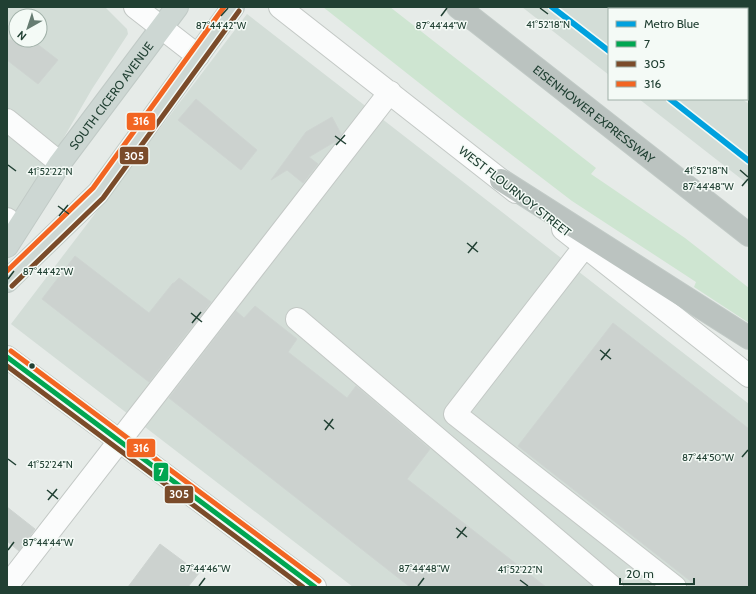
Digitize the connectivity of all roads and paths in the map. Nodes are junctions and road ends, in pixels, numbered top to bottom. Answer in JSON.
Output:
{"nodes":[{"id":1,"x":135,"y":7,"type":"edge"},
{"id":2,"x":177,"y":7,"type":"edge"},
{"id":3,"x":233,"y":7,"type":"edge"},
{"id":4,"x":280,"y":7,"type":"edge"},
{"id":5,"x":458,"y":7,"type":"edge"},
{"id":6,"x":161,"y":27,"type":"junction"},
{"id":7,"x":198,"y":56,"type":"junction"},
{"id":8,"x":390,"y":92,"type":"junction"},
{"id":9,"x":7,"y":120,"type":"edge"},
{"id":10,"x":60,"y":163,"type":"junction"},
{"id":11,"x":501,"y":180,"type":"junction"},
{"id":12,"x":10,"y":231,"type":"edge"},
{"id":13,"x":749,"y":234,"type":"edge"},
{"id":14,"x":585,"y":246,"type":"junction"},
{"id":15,"x":7,"y":281,"type":"edge"},
{"id":16,"x":297,"y":319,"type":"dead end"},
{"id":17,"x":749,"y":338,"type":"edge"},
{"id":18,"x":7,"y":357,"type":"edge"},
{"id":19,"x":749,"y":376,"type":"edge"},
{"id":20,"x":120,"y":440,"type":"junction"},
{"id":21,"x":7,"y":586,"type":"edge"},
{"id":22,"x":315,"y":587,"type":"edge"},
{"id":23,"x":612,"y":587,"type":"edge"},
{"id":24,"x":675,"y":587,"type":"edge"}],
"edges":[{"from":1,"to":6,"type":"street"},
{"from":2,"to":6,"type":"main road","name":"SOUTH CICERO AVENUE"},
{"from":3,"to":7,"type":"main road"},
{"from":4,"to":8,"type":"street","name":"WEST FLOURNOY STREET"},
{"from":5,"to":13,"type":"highway","name":"EISENHOWER EXPRESSWAY"},
{"from":6,"to":7,"type":"street"},
{"from":6,"to":10,"type":"main road","name":"SOUTH CICERO AVENUE"},
{"from":7,"to":15,"type":"main road"},
{"from":8,"to":11,"type":"street","name":"WEST FLOURNOY STREET"},
{"from":8,"to":20,"type":"street"},
{"from":9,"to":10,"type":"street"},
{"from":10,"to":12,"type":"main road","name":"SOUTH CICERO AVENUE"},
{"from":11,"to":14,"type":"street","name":"WEST FLOURNOY STREET"},
{"from":11,"to":17,"type":"highway"},
{"from":14,"to":19,"type":"street","name":"WEST FLOURNOY STREET"},
{"from":14,"to":24,"type":"street"},
{"from":16,"to":23,"type":"street"},
{"from":18,"to":20,"type":"street"},
{"from":20,"to":21,"type":"street"},
{"from":20,"to":22,"type":"street"}]}
